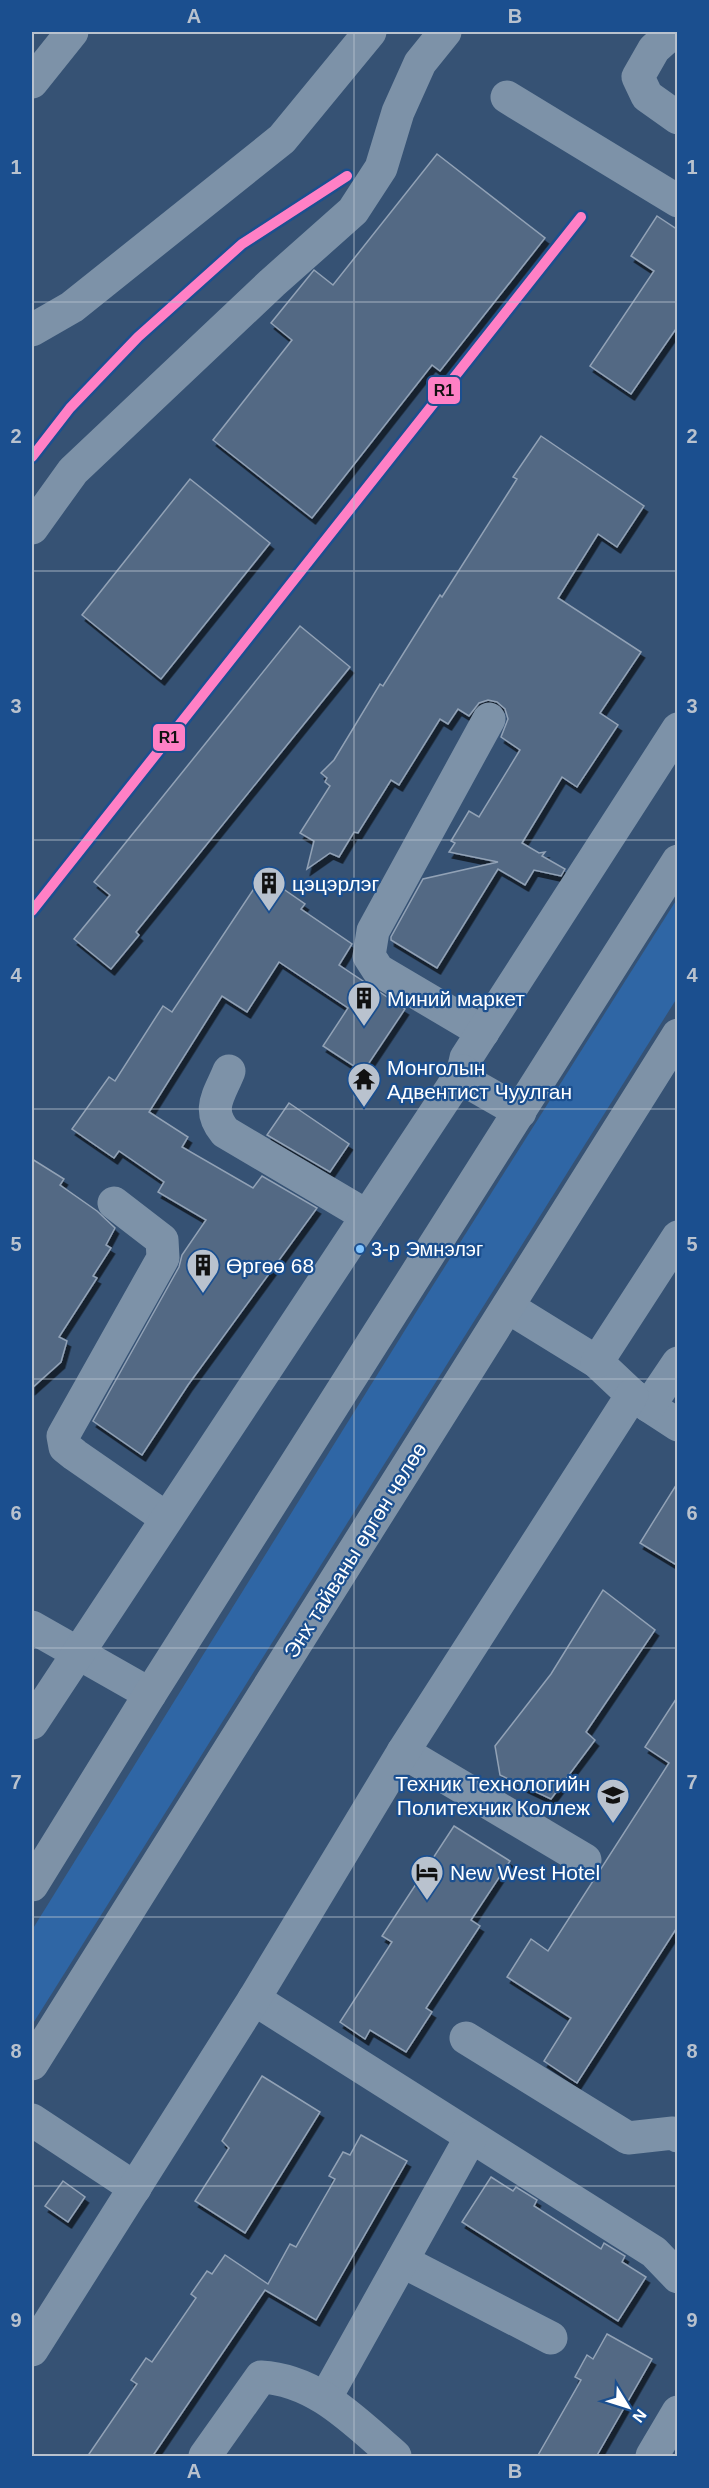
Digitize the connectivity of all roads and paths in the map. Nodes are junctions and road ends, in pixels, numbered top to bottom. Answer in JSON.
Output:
{"nodes":[{"id":1,"x":72,"y":32,"type":"edge"},
{"id":2,"x":370,"y":32,"type":"edge"},
{"id":3,"x":445,"y":32,"type":"edge"},
{"id":4,"x":673,"y":32,"type":"edge"},
{"id":5,"x":32,"y":82,"type":"edge"},
{"id":6,"x":507,"y":97,"type":"dead end"},
{"id":7,"x":678,"y":118,"type":"edge"},
{"id":8,"x":678,"y":201,"type":"edge"},
{"id":9,"x":32,"y":330,"type":"edge"},
{"id":10,"x":32,"y":528,"type":"edge"},
{"id":11,"x":489,"y":719,"type":"dead end"},
{"id":12,"x":678,"y":729,"type":"edge"},
{"id":13,"x":678,"y":861,"type":"edge"},
{"id":14,"x":483,"y":1032,"type":"junction"},
{"id":15,"x":678,"y":1035,"type":"edge"},
{"id":16,"x":230,"y":1071,"type":"dead end"},
{"id":17,"x":463,"y":1071,"type":"junction"},
{"id":18,"x":520,"y":1112,"type":"junction"},
{"id":19,"x":114,"y":1203,"type":"dead end"},
{"id":20,"x":367,"y":1216,"type":"junction"},
{"id":21,"x":678,"y":1237,"type":"edge"},
{"id":22,"x":508,"y":1307,"type":"junction"},
{"id":23,"x":597,"y":1362,"type":"junction"},
{"id":24,"x":678,"y":1363,"type":"edge"},
{"id":25,"x":640,"y":1401,"type":"junction"},
{"id":26,"x":678,"y":1425,"type":"edge"},
{"id":27,"x":166,"y":1518,"type":"junction"},
{"id":28,"x":32,"y":1627,"type":"edge"},
{"id":29,"x":76,"y":1653,"type":"junction"},
{"id":30,"x":150,"y":1694,"type":"junction"},
{"id":31,"x":32,"y":1723,"type":"edge"},
{"id":32,"x":403,"y":1752,"type":"junction"},
{"id":33,"x":585,"y":1860,"type":"dead end"},
{"id":34,"x":32,"y":1885,"type":"edge"},
{"id":35,"x":254,"y":1999,"type":"junction"},
{"id":36,"x":466,"y":2038,"type":"dead end"},
{"id":37,"x":32,"y":2064,"type":"edge"},
{"id":38,"x":32,"y":2120,"type":"edge"},
{"id":39,"x":678,"y":2136,"type":"edge"},
{"id":40,"x":471,"y":2137,"type":"junction"},
{"id":41,"x":135,"y":2188,"type":"junction"},
{"id":42,"x":402,"y":2261,"type":"junction"},
{"id":43,"x":678,"y":2277,"type":"edge"},
{"id":44,"x":551,"y":2338,"type":"dead end"},
{"id":45,"x":32,"y":2350,"type":"edge"},
{"id":46,"x":326,"y":2397,"type":"junction"},
{"id":47,"x":678,"y":2412,"type":"edge"},
{"id":48,"x":205,"y":2457,"type":"edge"},
{"id":49,"x":395,"y":2457,"type":"edge"},
{"id":50,"x":652,"y":2457,"type":"edge"}],
"edges":[{"from":1,"to":5,"type":"street"},
{"from":2,"to":9,"type":"street"},
{"from":3,"to":10,"type":"street"},
{"from":4,"to":7,"type":"street"},
{"from":6,"to":8,"type":"street"},
{"from":11,"to":14,"type":"street"},
{"from":12,"to":14,"type":"street"},
{"from":13,"to":18,"type":"highway"},
{"from":14,"to":17,"type":"street"},
{"from":15,"to":22,"type":"highway","name":"Энх тайваны өргөн чөлөө"},
{"from":16,"to":20,"type":"street"},
{"from":17,"to":18,"type":"street"},
{"from":17,"to":20,"type":"street"},
{"from":18,"to":30,"type":"highway"},
{"from":19,"to":27,"type":"street"},
{"from":20,"to":27,"type":"street"},
{"from":21,"to":23,"type":"street"},
{"from":22,"to":23,"type":"street"},
{"from":22,"to":37,"type":"highway","name":"Энх тайваны өргөн чөлөө"},
{"from":23,"to":25,"type":"street"},
{"from":24,"to":25,"type":"street"},
{"from":25,"to":26,"type":"street"},
{"from":25,"to":32,"type":"street"},
{"from":27,"to":29,"type":"street"},
{"from":28,"to":29,"type":"street"},
{"from":29,"to":30,"type":"street"},
{"from":29,"to":31,"type":"street"},
{"from":30,"to":34,"type":"highway"},
{"from":32,"to":33,"type":"street"},
{"from":32,"to":35,"type":"street"},
{"from":35,"to":40,"type":"street"},
{"from":35,"to":41,"type":"street"},
{"from":36,"to":39,"type":"street"},
{"from":38,"to":41,"type":"street"},
{"from":40,"to":42,"type":"street"},
{"from":40,"to":43,"type":"street"},
{"from":41,"to":45,"type":"street"},
{"from":42,"to":44,"type":"street"},
{"from":42,"to":46,"type":"street"},
{"from":46,"to":48,"type":"street"},
{"from":46,"to":49,"type":"street"},
{"from":47,"to":50,"type":"street"}]}
